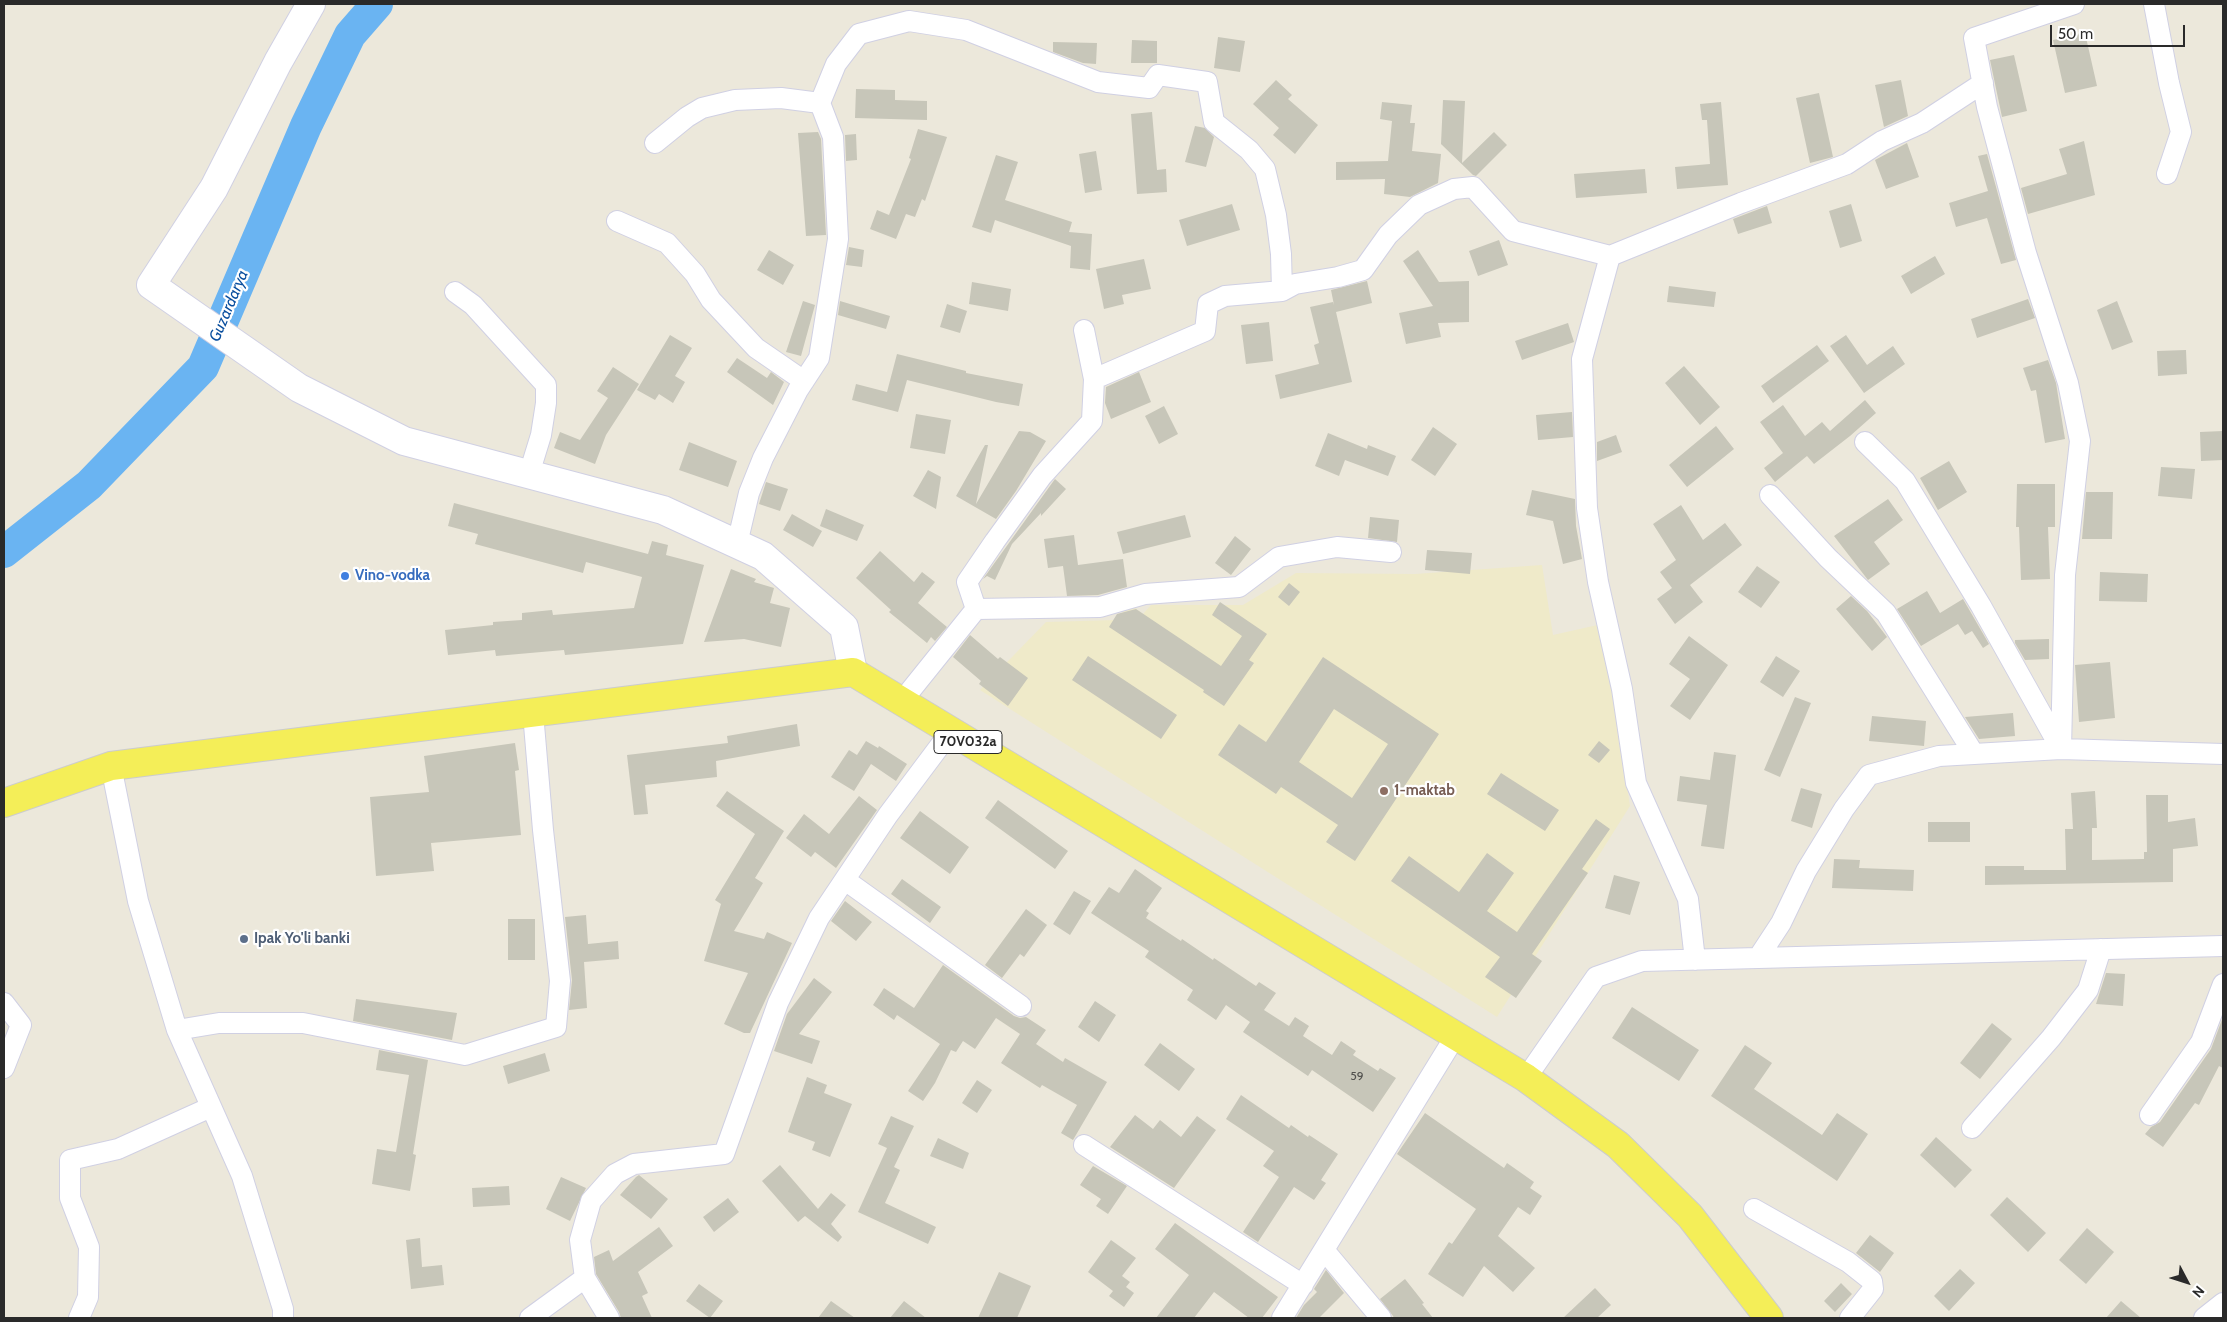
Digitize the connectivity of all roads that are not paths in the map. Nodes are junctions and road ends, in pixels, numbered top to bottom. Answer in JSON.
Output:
{"nodes":[{"id":1,"x":311,"y":4,"type":"edge"},
{"id":2,"x":2074,"y":4,"type":"edge"},
{"id":3,"x":2154,"y":4,"type":"edge"},
{"id":4,"x":1982,"y":83,"type":"junction"},
{"id":5,"x":820,"y":103,"type":"junction"},
{"id":6,"x":655,"y":143,"type":"dead end"},
{"id":7,"x":2168,"y":174,"type":"dead end"},
{"id":8,"x":617,"y":221,"type":"dead end"},
{"id":9,"x":1610,"y":256,"type":"junction"},
{"id":10,"x":1282,"y":291,"type":"junction"},
{"id":11,"x":455,"y":292,"type":"dead end"},
{"id":12,"x":1084,"y":330,"type":"dead end"},
{"id":13,"x":1094,"y":379,"type":"junction"},
{"id":14,"x":804,"y":381,"type":"junction"},
{"id":15,"x":1865,"y":442,"type":"dead end"},
{"id":16,"x":530,"y":474,"type":"junction"},
{"id":17,"x":1770,"y":495,"type":"dead end"},
{"id":18,"x":737,"y":544,"type":"junction"},
{"id":19,"x":1391,"y":552,"type":"dead end"},
{"id":20,"x":976,"y":609,"type":"junction"},
{"id":21,"x":853,"y":672,"type":"junction"},
{"id":22,"x":902,"y":701,"type":"junction"},
{"id":23,"x":533,"y":713,"type":"junction"},
{"id":24,"x":951,"y":731,"type":"junction"},
{"id":25,"x":2061,"y":749,"type":"junction"},
{"id":26,"x":1974,"y":754,"type":"junction"},
{"id":27,"x":2223,"y":754,"type":"edge"},
{"id":28,"x":111,"y":766,"type":"junction"},
{"id":29,"x":4,"y":803,"type":"edge"},
{"id":30,"x":845,"y":880,"type":"junction"},
{"id":31,"x":2223,"y":946,"type":"edge"},
{"id":32,"x":2101,"y":949,"type":"junction"},
{"id":33,"x":1758,"y":958,"type":"junction"},
{"id":34,"x":1695,"y":960,"type":"junction"},
{"id":35,"x":2223,"y":984,"type":"edge"},
{"id":36,"x":4,"y":1003,"type":"edge"},
{"id":37,"x":1021,"y":1006,"type":"dead end"},
{"id":38,"x":177,"y":1030,"type":"junction"},
{"id":39,"x":1456,"y":1035,"type":"junction"},
{"id":40,"x":4,"y":1068,"type":"edge"},
{"id":41,"x":1526,"y":1078,"type":"junction"},
{"id":42,"x":211,"y":1107,"type":"junction"},
{"id":43,"x":2150,"y":1115,"type":"dead end"},
{"id":44,"x":1972,"y":1128,"type":"dead end"},
{"id":45,"x":1084,"y":1145,"type":"dead end"},
{"id":46,"x":1754,"y":1209,"type":"dead end"},
{"id":47,"x":1324,"y":1250,"type":"junction"},
{"id":48,"x":586,"y":1278,"type":"junction"},
{"id":49,"x":1303,"y":1285,"type":"junction"},
{"id":50,"x":2223,"y":1303,"type":"edge"},
{"id":51,"x":79,"y":1318,"type":"edge"},
{"id":52,"x":283,"y":1318,"type":"edge"},
{"id":53,"x":530,"y":1318,"type":"edge"},
{"id":54,"x":609,"y":1318,"type":"edge"},
{"id":55,"x":1282,"y":1318,"type":"edge"},
{"id":56,"x":1381,"y":1318,"type":"edge"},
{"id":57,"x":1769,"y":1318,"type":"edge"},
{"id":58,"x":1850,"y":1318,"type":"edge"},
{"id":59,"x":2204,"y":1318,"type":"edge"}],
"edges":[{"from":1,"to":16,"type":"street"},
{"from":2,"to":4,"type":"street"},
{"from":3,"to":7,"type":"street"},
{"from":4,"to":9,"type":"street"},
{"from":4,"to":25,"type":"street"},
{"from":5,"to":6,"type":"street"},
{"from":5,"to":10,"type":"street"},
{"from":5,"to":14,"type":"street"},
{"from":8,"to":14,"type":"street"},
{"from":9,"to":10,"type":"street"},
{"from":9,"to":34,"type":"street"},
{"from":10,"to":13,"type":"street"},
{"from":11,"to":16,"type":"street"},
{"from":12,"to":13,"type":"street"},
{"from":13,"to":20,"type":"street"},
{"from":14,"to":18,"type":"street"},
{"from":15,"to":25,"type":"street"},
{"from":16,"to":18,"type":"street"},
{"from":17,"to":26,"type":"street"},
{"from":18,"to":21,"type":"street"},
{"from":19,"to":20,"type":"street"},
{"from":20,"to":22,"type":"street"},
{"from":21,"to":22,"type":"main road","number":"70V032a"},
{"from":21,"to":23,"type":"main road"},
{"from":22,"to":24,"type":"main road","number":"70V032a"},
{"from":23,"to":28,"type":"main road"},
{"from":23,"to":38,"type":"street"},
{"from":24,"to":30,"type":"street"},
{"from":24,"to":39,"type":"main road","number":"70V032a"},
{"from":25,"to":26,"type":"street"},
{"from":25,"to":27,"type":"street"},
{"from":26,"to":33,"type":"street"},
{"from":28,"to":29,"type":"main road"},
{"from":28,"to":38,"type":"street"},
{"from":30,"to":37,"type":"street"},
{"from":30,"to":48,"type":"street"},
{"from":31,"to":32,"type":"street"},
{"from":32,"to":33,"type":"street"},
{"from":32,"to":44,"type":"street"},
{"from":33,"to":34,"type":"street"},
{"from":34,"to":41,"type":"street"},
{"from":35,"to":43,"type":"street"},
{"from":36,"to":40,"type":"street"},
{"from":38,"to":42,"type":"street"},
{"from":39,"to":41,"type":"main road","number":"70V032a"},
{"from":39,"to":47,"type":"street"},
{"from":41,"to":57,"type":"main road","number":"70V032a"},
{"from":42,"to":51,"type":"street"},
{"from":42,"to":52,"type":"street"},
{"from":45,"to":49,"type":"street"},
{"from":46,"to":58,"type":"street"},
{"from":47,"to":49,"type":"street"},
{"from":47,"to":56,"type":"street"},
{"from":48,"to":53,"type":"street"},
{"from":48,"to":54,"type":"street"},
{"from":49,"to":55,"type":"street"},
{"from":50,"to":59,"type":"street"}]}
